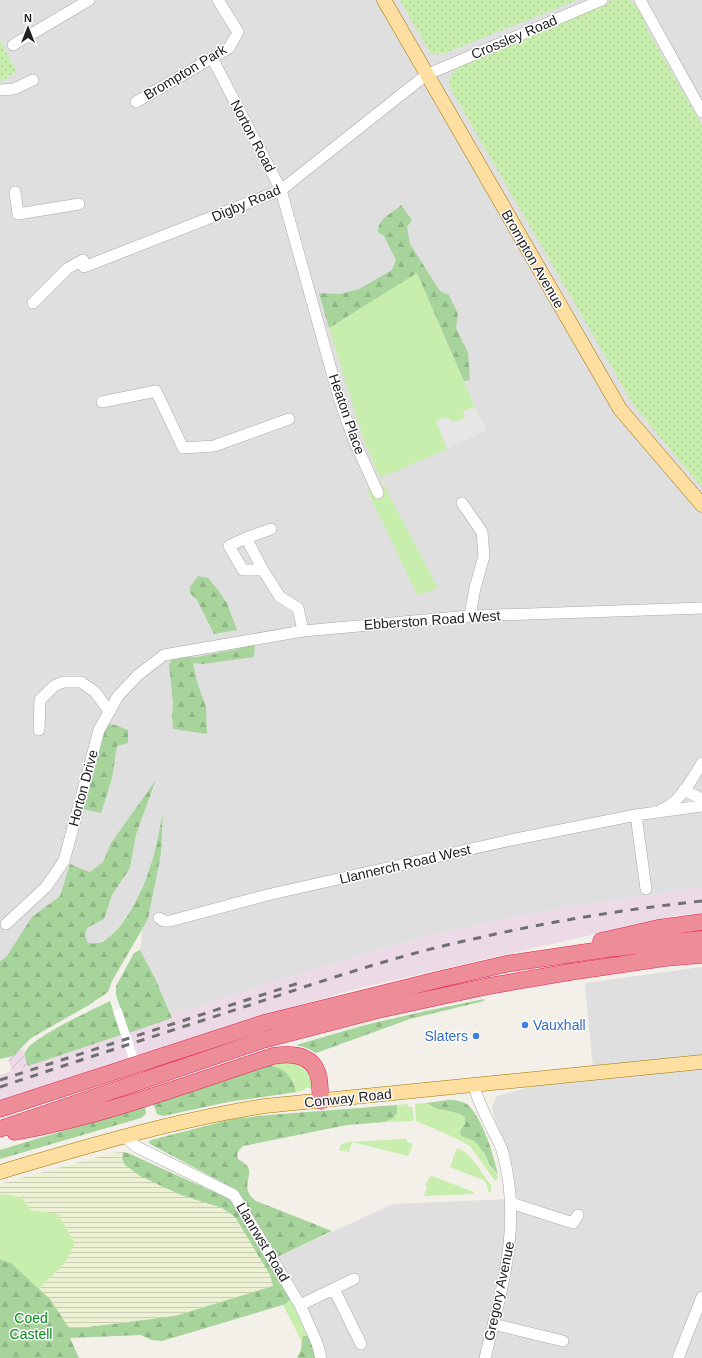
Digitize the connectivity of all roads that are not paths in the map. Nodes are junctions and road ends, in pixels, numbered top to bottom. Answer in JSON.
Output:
{"nodes":[{"id":1,"x":88,"y":0,"type":"edge"},
{"id":2,"x":218,"y":0,"type":"edge"},
{"id":3,"x":384,"y":0,"type":"edge"},
{"id":4,"x":602,"y":0,"type":"edge"},
{"id":5,"x":640,"y":0,"type":"edge"},
{"id":6,"x":13,"y":45,"type":"dead end"},
{"id":7,"x":212,"y":58,"type":"junction"},
{"id":8,"x":426,"y":75,"type":"junction"},
{"id":9,"x":32,"y":80,"type":"dead end"},
{"id":10,"x":0,"y":90,"type":"edge"},
{"id":11,"x":136,"y":102,"type":"dead end"},
{"id":12,"x":702,"y":112,"type":"edge"},
{"id":13,"x":281,"y":190,"type":"junction"},
{"id":14,"x":15,"y":192,"type":"dead end"},
{"id":15,"x":79,"y":204,"type":"dead end"},
{"id":16,"x":33,"y":302,"type":"dead end"},
{"id":17,"x":320,"y":333,"type":"joint"},
{"id":18,"x":102,"y":402,"type":"dead end"},
{"id":19,"x":289,"y":420,"type":"dead end"},
{"id":20,"x":378,"y":493,"type":"dead end"},
{"id":21,"x":462,"y":503,"type":"dead end"},
{"id":22,"x":702,"y":505,"type":"edge"},
{"id":23,"x":271,"y":529,"type":"dead end"},
{"id":24,"x":246,"y":538,"type":"junction"},
{"id":25,"x":263,"y":570,"type":"junction"},
{"id":26,"x":702,"y":608,"type":"edge"},
{"id":27,"x":470,"y":616,"type":"junction"},
{"id":28,"x":303,"y":631,"type":"junction"},
{"id":29,"x":164,"y":655,"type":"joint"},
{"id":30,"x":109,"y":711,"type":"junction"},
{"id":31,"x":39,"y":730,"type":"dead end"},
{"id":32,"x":702,"y":763,"type":"edge"},
{"id":33,"x":684,"y":790,"type":"junction"},
{"id":34,"x":702,"y":799,"type":"edge"},
{"id":35,"x":702,"y":806,"type":"edge"},
{"id":36,"x":653,"y":812,"type":"junction"},
{"id":37,"x":636,"y":815,"type":"junction"},
{"id":38,"x":646,"y":889,"type":"dead end"},
{"id":39,"x":159,"y":918,"type":"dead end"},
{"id":40,"x":702,"y":922,"type":"edge"},
{"id":41,"x":6,"y":924,"type":"dead end"},
{"id":42,"x":702,"y":939,"type":"edge"},
{"id":43,"x":702,"y":955,"type":"edge"},
{"id":44,"x":506,"y":964,"type":"junction"},
{"id":45,"x":702,"y":1062,"type":"edge"},
{"id":46,"x":474,"y":1086,"type":"junction"},
{"id":47,"x":321,"y":1101,"type":"junction"},
{"id":48,"x":0,"y":1110,"type":"edge"},
{"id":49,"x":0,"y":1129,"type":"edge"},
{"id":50,"x":0,"y":1135,"type":"edge"},
{"id":51,"x":125,"y":1137,"type":"junction"},
{"id":52,"x":0,"y":1172,"type":"edge"},
{"id":53,"x":511,"y":1203,"type":"junction"},
{"id":54,"x":578,"y":1215,"type":"dead end"},
{"id":55,"x":354,"y":1279,"type":"dead end"},
{"id":56,"x":334,"y":1289,"type":"junction"},
{"id":57,"x":702,"y":1297,"type":"edge"},
{"id":58,"x":300,"y":1305,"type":"junction"},
{"id":59,"x":493,"y":1324,"type":"junction"},
{"id":60,"x":563,"y":1341,"type":"dead end"},
{"id":61,"x":361,"y":1344,"type":"dead end"},
{"id":62,"x":321,"y":1358,"type":"edge"},
{"id":63,"x":485,"y":1358,"type":"edge"},
{"id":64,"x":678,"y":1358,"type":"edge"}],
"edges":[{"from":1,"to":6,"type":"street"},
{"from":2,"to":7,"type":"street","name":"Brompton Park"},
{"from":3,"to":8,"type":"main road","name":"Brompton Avenue"},
{"from":4,"to":8,"type":"street","name":"Crossley Road"},
{"from":5,"to":12,"type":"street"},
{"from":7,"to":11,"type":"street","name":"Brompton Park"},
{"from":7,"to":13,"type":"street","name":"Norton Road"},
{"from":8,"to":13,"type":"street","name":"Digby Road"},
{"from":8,"to":22,"type":"main road","name":"Brompton Avenue"},
{"from":9,"to":10,"type":"street"},
{"from":13,"to":16,"type":"street","name":"Digby Road"},
{"from":13,"to":17,"type":"street","name":"Norton Road"},
{"from":14,"to":15,"type":"street"},
{"from":17,"to":20,"type":"street","name":"Heaton Place"},
{"from":18,"to":19,"type":"street"},
{"from":21,"to":27,"type":"street"},
{"from":23,"to":24,"type":"street"},
{"from":24,"to":25,"type":"street"},
{"from":24,"to":25,"type":"street"},
{"from":25,"to":28,"type":"street"},
{"from":26,"to":27,"type":"street","name":"Ebberston Road West"},
{"from":27,"to":28,"type":"street","name":"Ebberston Road West"},
{"from":28,"to":29,"type":"street","name":"Ebberston Road West"},
{"from":29,"to":30,"type":"street","name":"Horton Drive"},
{"from":30,"to":31,"type":"street"},
{"from":30,"to":41,"type":"street","name":"Horton Drive"},
{"from":32,"to":33,"type":"street","name":"Llannerch Road West"},
{"from":33,"to":34,"type":"street"},
{"from":33,"to":36,"type":"street","name":"Llannerch Road West"},
{"from":35,"to":36,"type":"street","name":"Llannerch Road West"},
{"from":36,"to":37,"type":"street","name":"Llannerch Road West"},
{"from":37,"to":38,"type":"street"},
{"from":37,"to":39,"type":"street","name":"Llannerch Road West"},
{"from":40,"to":44,"type":"highway"},
{"from":42,"to":44,"type":"highway"},
{"from":43,"to":49,"type":"highway"},
{"from":44,"to":48,"type":"highway"},
{"from":45,"to":46,"type":"main road","name":"Conway Road"},
{"from":46,"to":47,"type":"main road","name":"Conway Road"},
{"from":46,"to":53,"type":"street","name":"Gregory Avenue"},
{"from":47,"to":50,"type":"highway"},
{"from":47,"to":51,"type":"main road","name":"Conway Road"},
{"from":51,"to":52,"type":"main road","name":"Conway Road"},
{"from":51,"to":58,"type":"street","name":"Llanrwst Road"},
{"from":53,"to":54,"type":"street"},
{"from":53,"to":59,"type":"street","name":"Gregory Avenue"},
{"from":55,"to":56,"type":"street"},
{"from":56,"to":58,"type":"street"},
{"from":56,"to":61,"type":"street"},
{"from":57,"to":64,"type":"street"},
{"from":58,"to":62,"type":"street","name":"Llanrwst Road"},
{"from":59,"to":60,"type":"street"},
{"from":59,"to":63,"type":"street","name":"Gregory Avenue"}]}
